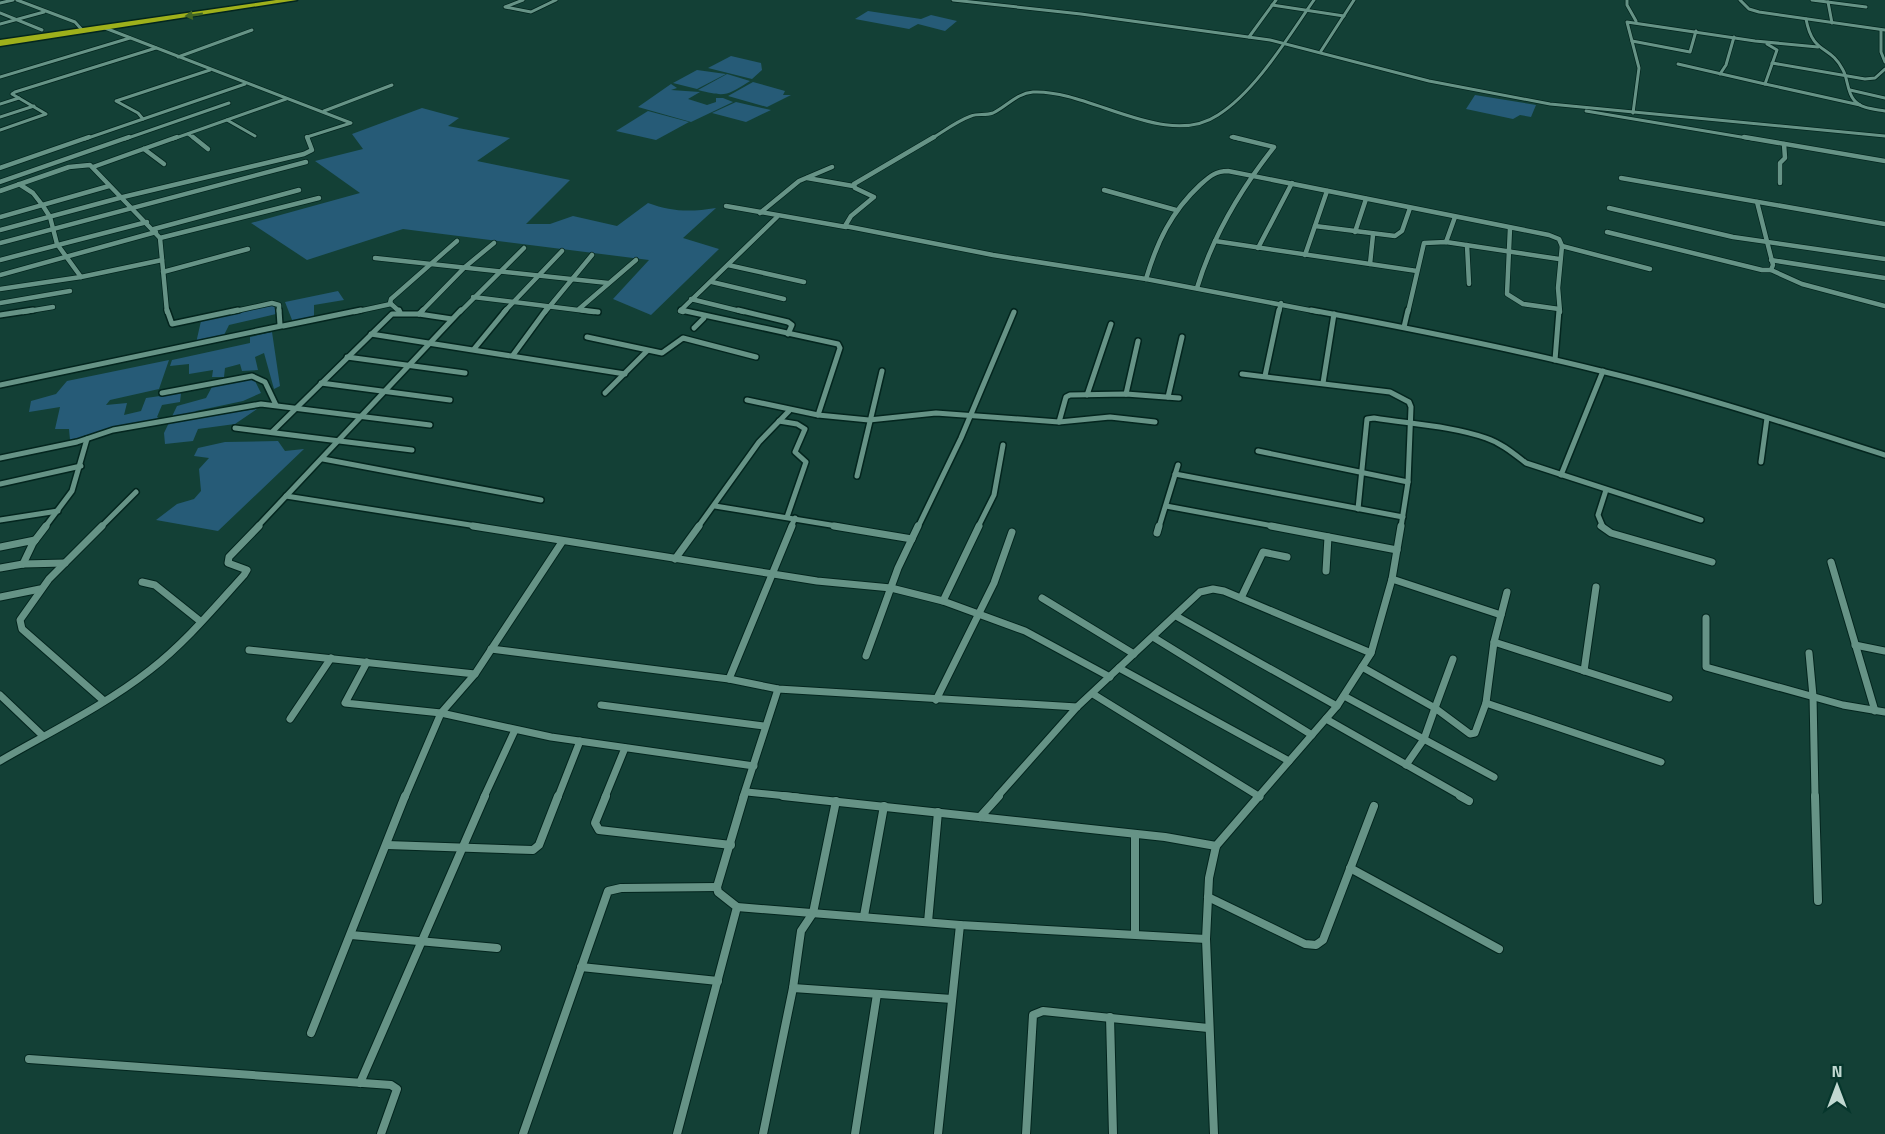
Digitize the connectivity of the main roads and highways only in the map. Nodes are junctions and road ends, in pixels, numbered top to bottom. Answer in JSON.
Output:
{"nodes":[{"id":1,"x":293,"y":0,"type":"edge"},
{"id":2,"x":0,"y":43,"type":"edge"}],
"edges":[{"from":1,"to":2,"type":"highway","one_way":true}]}
